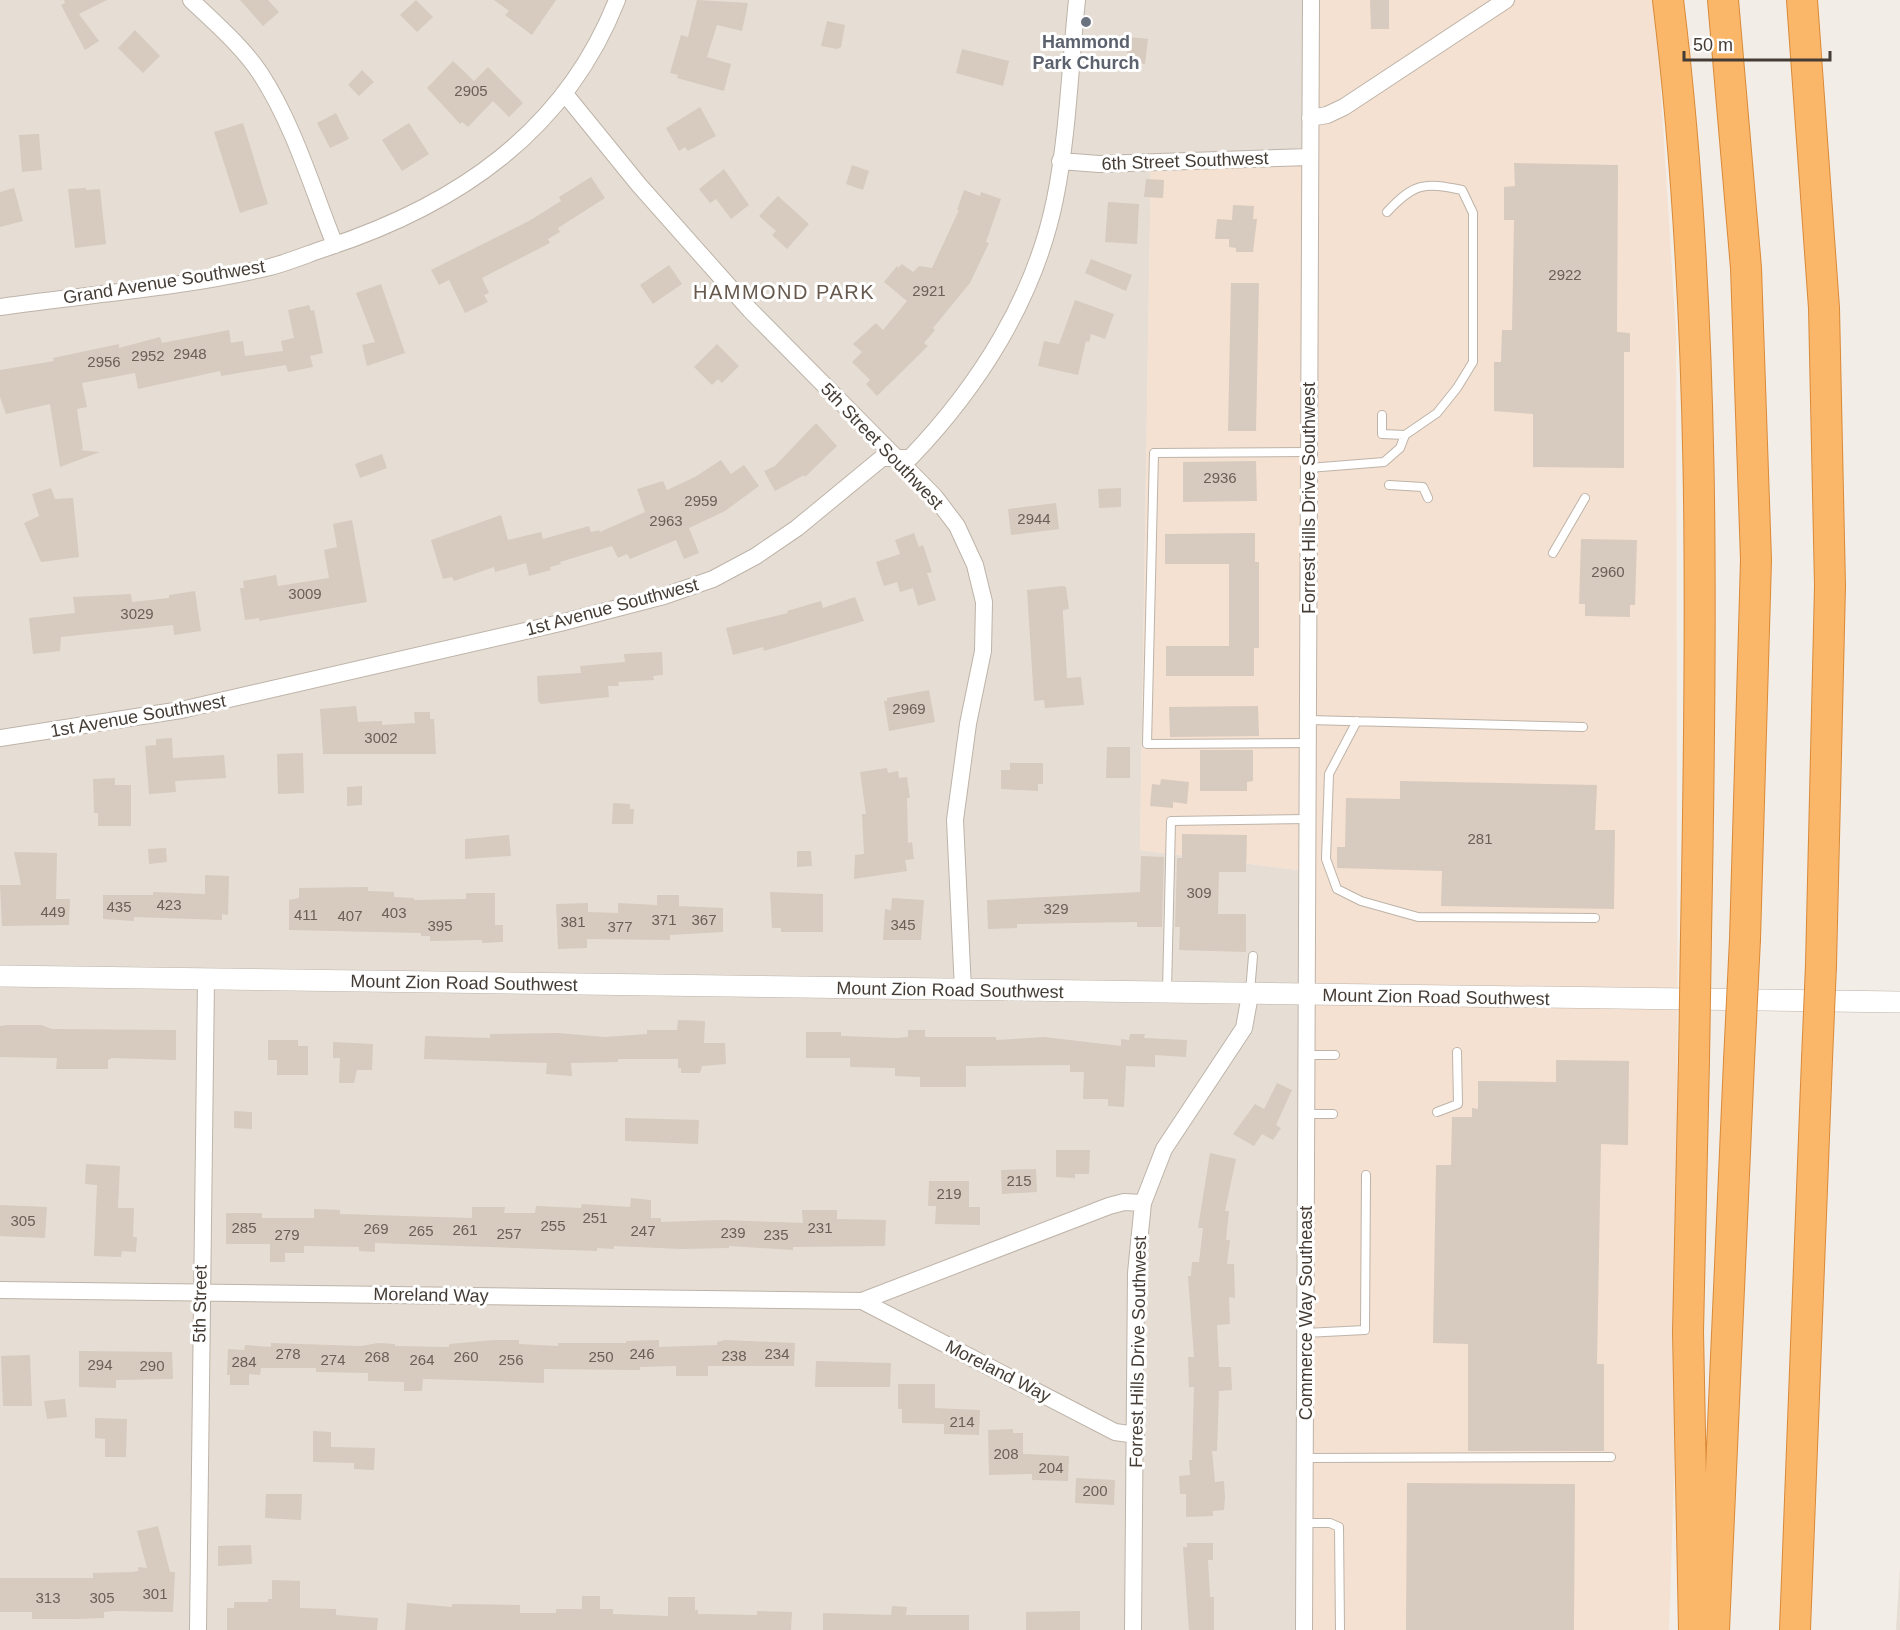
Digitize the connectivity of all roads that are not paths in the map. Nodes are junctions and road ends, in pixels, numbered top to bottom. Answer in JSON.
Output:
{"nodes":[{"id":1,"x":191,"y":0,"type":"edge"},
{"id":2,"x":617,"y":0,"type":"edge"},
{"id":3,"x":1077,"y":0,"type":"edge"},
{"id":4,"x":1311,"y":0,"type":"edge"},
{"id":5,"x":1506,"y":0,"type":"edge"},
{"id":6,"x":1668,"y":0,"type":"edge"},
{"id":7,"x":1723,"y":0,"type":"edge"},
{"id":8,"x":1802,"y":0,"type":"edge"},
{"id":9,"x":565,"y":94,"type":"junction"},
{"id":10,"x":1310,"y":118,"type":"junction"},
{"id":11,"x":1310,"y":157,"type":"junction"},
{"id":12,"x":1060,"y":161,"type":"junction"},
{"id":13,"x":1387,"y":212,"type":"dead end"},
{"id":14,"x":335,"y":245,"type":"junction"},
{"id":15,"x":0,"y":307,"type":"edge"},
{"id":16,"x":1382,"y":415,"type":"dead end"},
{"id":17,"x":1405,"y":435,"type":"junction"},
{"id":18,"x":896,"y":458,"type":"junction"},
{"id":19,"x":1309,"y":460,"type":"junction"},
{"id":20,"x":1389,"y":485,"type":"dead end"},
{"id":21,"x":1428,"y":498,"type":"dead end"},
{"id":22,"x":1585,"y":498,"type":"dead end"},
{"id":23,"x":1553,"y":553,"type":"dead end"},
{"id":24,"x":1308,"y":720,"type":"junction"},
{"id":25,"x":1357,"y":721,"type":"junction"},
{"id":26,"x":1583,"y":727,"type":"dead end"},
{"id":27,"x":0,"y":738,"type":"edge"},
{"id":28,"x":1308,"y":743,"type":"junction"},
{"id":29,"x":1307,"y":819,"type":"junction"},
{"id":30,"x":1595,"y":918,"type":"dead end"},
{"id":31,"x":1253,"y":956,"type":"dead end"},
{"id":32,"x":0,"y":976,"type":"edge"},
{"id":33,"x":206,"y":979,"type":"junction"},
{"id":34,"x":963,"y":990,"type":"junction"},
{"id":35,"x":1167,"y":994,"type":"junction"},
{"id":36,"x":1250,"y":995,"type":"junction"},
{"id":37,"x":1306,"y":996,"type":"junction"},
{"id":38,"x":1900,"y":1002,"type":"edge"},
{"id":39,"x":1457,"y":1052,"type":"dead end"},
{"id":40,"x":1306,"y":1055,"type":"junction"},
{"id":41,"x":1335,"y":1055,"type":"dead end"},
{"id":42,"x":1437,"y":1112,"type":"dead end"},
{"id":43,"x":1306,"y":1114,"type":"junction"},
{"id":44,"x":1333,"y":1114,"type":"dead end"},
{"id":45,"x":1366,"y":1175,"type":"dead end"},
{"id":46,"x":1143,"y":1203,"type":"junction"},
{"id":47,"x":0,"y":1290,"type":"edge"},
{"id":48,"x":200,"y":1292,"type":"junction"},
{"id":49,"x":862,"y":1301,"type":"junction"},
{"id":50,"x":1305,"y":1333,"type":"junction"},
{"id":51,"x":1136,"y":1436,"type":"junction"},
{"id":52,"x":1611,"y":1457,"type":"dead end"},
{"id":53,"x":1305,"y":1458,"type":"junction"},
{"id":54,"x":1305,"y":1523,"type":"junction"},
{"id":55,"x":198,"y":1630,"type":"edge"},
{"id":56,"x":1133,"y":1630,"type":"edge"},
{"id":57,"x":1304,"y":1630,"type":"edge"},
{"id":58,"x":1340,"y":1630,"type":"edge"},
{"id":59,"x":1694,"y":1630,"type":"edge"},
{"id":60,"x":1714,"y":1630,"type":"edge"},
{"id":61,"x":1796,"y":1630,"type":"edge"}],
"edges":[{"from":1,"to":14,"type":"street"},
{"from":2,"to":9,"type":"street","name":"Grand Avenue Southwest"},
{"from":3,"to":12,"type":"street","name":"1st Avenue Southwest"},
{"from":4,"to":10,"type":"street","name":"Forrest Hills Drive Southwest"},
{"from":5,"to":10,"type":"street"},
{"from":6,"to":59,"type":"highway","bridge":true},
{"from":7,"to":60,"type":"highway","bridge":true},
{"from":8,"to":61,"type":"highway","bridge":true},
{"from":9,"to":14,"type":"street","name":"Grand Avenue Southwest"},
{"from":9,"to":18,"type":"street","name":"5th Street Southwest"},
{"from":10,"to":11,"type":"street","name":"Forrest Hills Drive Southwest"},
{"from":11,"to":12,"type":"street","name":"6th Street Southwest"},
{"from":11,"to":19,"type":"street","name":"Forrest Hills Drive Southwest"},
{"from":12,"to":18,"type":"street","name":"1st Avenue Southwest"},
{"from":13,"to":17,"type":"lane"},
{"from":14,"to":15,"type":"street","name":"Grand Avenue Southwest"},
{"from":16,"to":17,"type":"lane"},
{"from":17,"to":19,"type":"lane"},
{"from":18,"to":27,"type":"street","name":"1st Avenue Southwest"},
{"from":18,"to":34,"type":"street","name":"5th Street Southwest"},
{"from":19,"to":24,"type":"street","name":"Forrest Hills Drive Southwest"},
{"from":19,"to":28,"type":"lane"},
{"from":20,"to":21,"type":"lane"},
{"from":22,"to":23,"type":"lane"},
{"from":24,"to":25,"type":"lane"},
{"from":24,"to":28,"type":"street","name":"Forrest Hills Drive Southwest"},
{"from":25,"to":26,"type":"lane"},
{"from":25,"to":30,"type":"lane"},
{"from":28,"to":29,"type":"street","name":"Forrest Hills Drive Southwest"},
{"from":29,"to":35,"type":"lane"},
{"from":29,"to":37,"type":"street","name":"Forrest Hills Drive Southwest"},
{"from":31,"to":36,"type":"lane"},
{"from":32,"to":33,"type":"street","name":"Mount Zion Road Southwest"},
{"from":33,"to":34,"type":"street","name":"Mount Zion Road Southwest"},
{"from":33,"to":48,"type":"street","name":"5th Street"},
{"from":34,"to":35,"type":"street","name":"Mount Zion Road Southwest"},
{"from":35,"to":36,"type":"street","name":"Mount Zion Road Southwest"},
{"from":36,"to":37,"type":"street","name":"Mount Zion Road Southwest"},
{"from":36,"to":46,"type":"street","name":"Forrest Hills Drive Southwest"},
{"from":37,"to":38,"type":"street","name":"Mount Zion Road Southwest"},
{"from":37,"to":40,"type":"street","name":"Commerce Way Southeast"},
{"from":39,"to":42,"type":"lane"},
{"from":40,"to":41,"type":"lane"},
{"from":40,"to":43,"type":"street","name":"Commerce Way Southeast"},
{"from":43,"to":44,"type":"lane"},
{"from":43,"to":50,"type":"street","name":"Commerce Way Southeast"},
{"from":45,"to":50,"type":"lane"},
{"from":46,"to":49,"type":"street","name":"Moreland Way"},
{"from":46,"to":51,"type":"street","name":"Forrest Hills Drive Southwest"},
{"from":47,"to":48,"type":"street","name":"Moreland Way"},
{"from":48,"to":49,"type":"street","name":"Moreland Way"},
{"from":48,"to":55,"type":"street","name":"5th Street"},
{"from":49,"to":51,"type":"street","name":"Moreland Way"},
{"from":50,"to":53,"type":"street","name":"Commerce Way Southeast"},
{"from":51,"to":56,"type":"street","name":"Forrest Hills Drive Southwest"},
{"from":52,"to":53,"type":"lane"},
{"from":53,"to":54,"type":"street","name":"Commerce Way Southeast"},
{"from":54,"to":57,"type":"street","name":"Commerce Way Southeast"},
{"from":54,"to":58,"type":"lane"}]}
